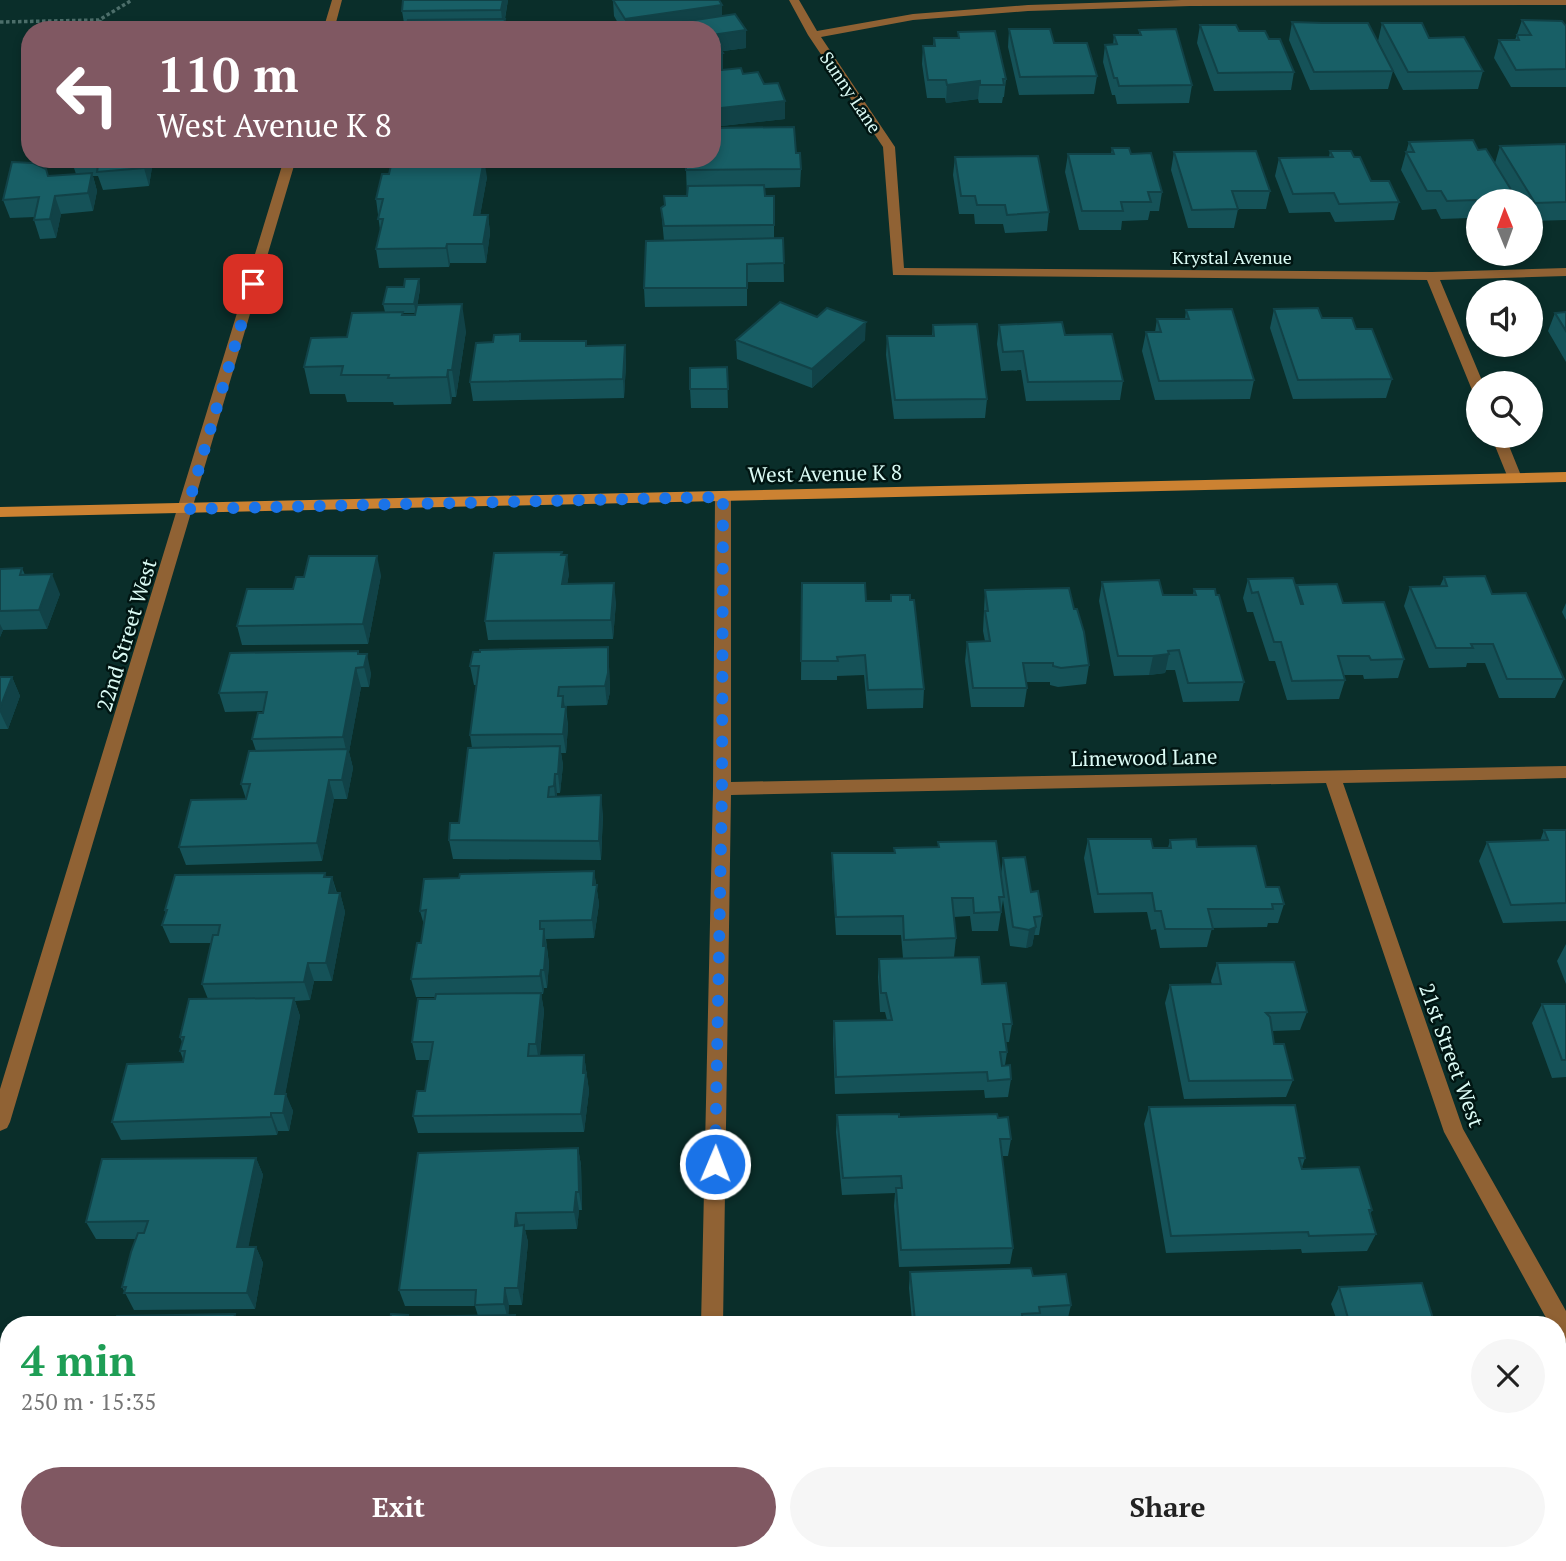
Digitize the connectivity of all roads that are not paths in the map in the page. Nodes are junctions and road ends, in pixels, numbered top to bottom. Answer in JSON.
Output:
{"nodes":[{"id":1,"x":337,"y":0,"type":"edge"},
{"id":2,"x":794,"y":0,"type":"edge"},
{"id":3,"x":1190,"y":1,"type":"edge"},
{"id":4,"x":1566,"y":2,"type":"edge"},
{"id":5,"x":331,"y":21,"type":"edge"},
{"id":6,"x":814,"y":35,"type":"junction"},
{"id":7,"x":287,"y":168,"type":"edge"},
{"id":8,"x":898,"y":272,"type":"joint"},
{"id":9,"x":1566,"y":272,"type":"edge"},
{"id":10,"x":1432,"y":276,"type":"junction"},
{"id":11,"x":1471,"y":371,"type":"edge"},
{"id":12,"x":1503,"y":448,"type":"edge"},
{"id":13,"x":1566,"y":477,"type":"edge"},
{"id":14,"x":1515,"y":478,"type":"junction"},
{"id":15,"x":723,"y":497,"type":"junction"},
{"id":16,"x":187,"y":509,"type":"junction"},
{"id":17,"x":0,"y":512,"type":"edge"},
{"id":18,"x":1566,"y":772,"type":"edge"},
{"id":19,"x":1332,"y":776,"type":"junction"},
{"id":20,"x":722,"y":789,"type":"junction"},
{"id":21,"x":0,"y":1122,"type":"edge"},
{"id":22,"x":712,"y":1316,"type":"edge"},
{"id":23,"x":1557,"y":1316,"type":"edge"}],
"edges":[{"from":1,"to":5,"type":"street"},
{"from":2,"to":6,"type":"street","name":"Sunny Lane"},
{"from":3,"to":4,"type":"street"},
{"from":3,"to":6,"type":"street"},
{"from":6,"to":8,"type":"street","name":"Sunny Lane"},
{"from":7,"to":16,"type":"street","name":"22nd Street West"},
{"from":8,"to":10,"type":"street","name":"Krystal Avenue"},
{"from":9,"to":10,"type":"street","name":"Krystal Avenue"},
{"from":10,"to":11,"type":"street"},
{"from":12,"to":14,"type":"street"},
{"from":13,"to":14,"type":"street","name":"West Avenue K 8"},
{"from":14,"to":15,"type":"street","name":"West Avenue K 8"},
{"from":15,"to":16,"type":"street","name":"West Avenue K 8"},
{"from":15,"to":20,"type":"street"},
{"from":16,"to":17,"type":"street","name":"West Avenue K 8"},
{"from":16,"to":21,"type":"street","name":"22nd Street West"},
{"from":18,"to":19,"type":"street","name":"Limewood Lane"},
{"from":19,"to":20,"type":"street","name":"Limewood Lane"},
{"from":19,"to":23,"type":"street","name":"21st Street West"},
{"from":20,"to":22,"type":"street"}]}
